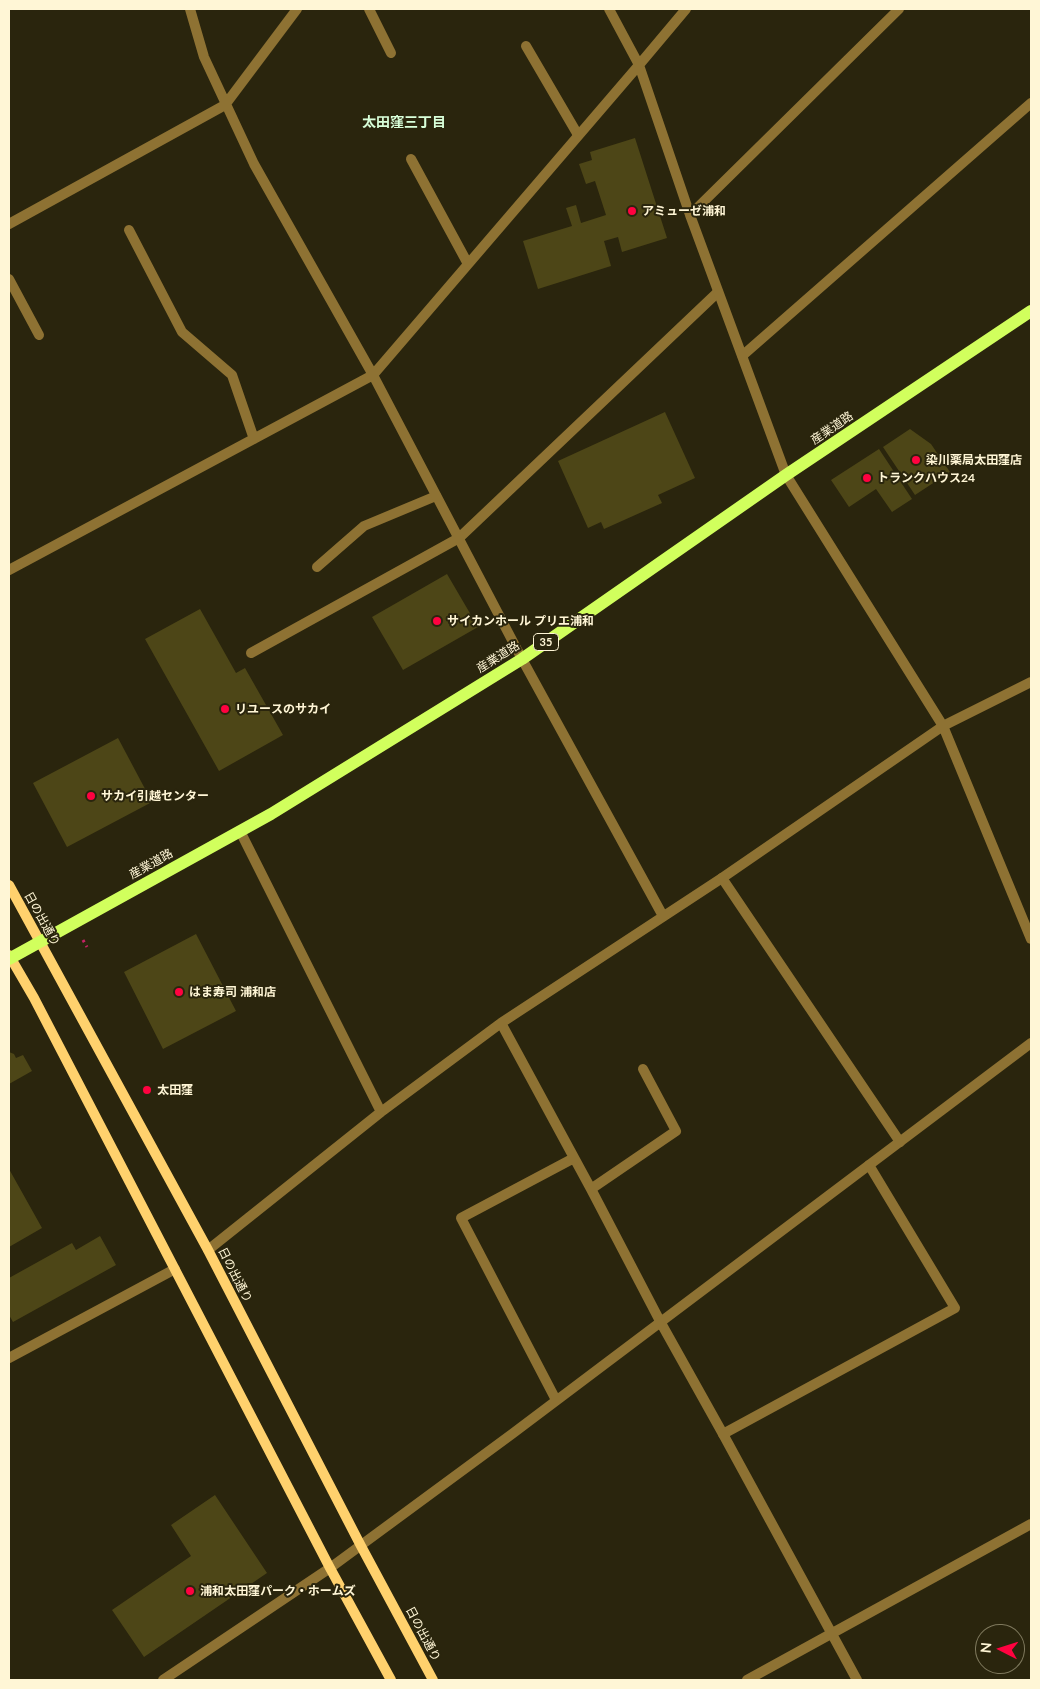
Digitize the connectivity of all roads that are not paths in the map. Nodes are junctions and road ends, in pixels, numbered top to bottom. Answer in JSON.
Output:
{"nodes":[{"id":1,"x":190,"y":9,"type":"edge"},
{"id":2,"x":297,"y":9,"type":"edge"},
{"id":3,"x":369,"y":9,"type":"edge"},
{"id":4,"x":609,"y":9,"type":"edge"},
{"id":5,"x":686,"y":9,"type":"edge"},
{"id":6,"x":899,"y":9,"type":"edge"},
{"id":7,"x":526,"y":46,"type":"dead end"},
{"id":8,"x":391,"y":53,"type":"dead end"},
{"id":9,"x":638,"y":65,"type":"junction"},
{"id":10,"x":1031,"y":103,"type":"edge"},
{"id":11,"x":225,"y":105,"type":"junction"},
{"id":12,"x":578,"y":135,"type":"junction"},
{"id":13,"x":412,"y":159,"type":"dead end"},
{"id":14,"x":690,"y":215,"type":"junction"},
{"id":15,"x":9,"y":224,"type":"edge"},
{"id":16,"x":129,"y":230,"type":"dead end"},
{"id":17,"x":468,"y":264,"type":"junction"},
{"id":18,"x":9,"y":279,"type":"edge"},
{"id":19,"x":718,"y":292,"type":"junction"},
{"id":20,"x":1031,"y":311,"type":"edge"},
{"id":21,"x":38,"y":335,"type":"dead end"},
{"id":22,"x":742,"y":356,"type":"junction"},
{"id":23,"x":373,"y":375,"type":"junction"},
{"id":24,"x":254,"y":439,"type":"junction"},
{"id":25,"x":786,"y":475,"type":"junction"},
{"id":26,"x":436,"y":496,"type":"junction"},
{"id":27,"x":458,"y":538,"type":"junction"},
{"id":28,"x":317,"y":567,"type":"dead end"},
{"id":29,"x":9,"y":570,"type":"edge"},
{"id":30,"x":251,"y":653,"type":"dead end"},
{"id":31,"x":522,"y":659,"type":"junction"},
{"id":32,"x":1031,"y":682,"type":"edge"},
{"id":33,"x":943,"y":726,"type":"junction"},
{"id":34,"x":240,"y":831,"type":"junction"},
{"id":35,"x":722,"y":878,"type":"junction"},
{"id":36,"x":9,"y":885,"type":"edge"},
{"id":37,"x":663,"y":916,"type":"junction"},
{"id":38,"x":1031,"y":939,"type":"edge"},
{"id":39,"x":40,"y":941,"type":"junction"},
{"id":40,"x":9,"y":957,"type":"edge"},
{"id":41,"x":501,"y":1023,"type":"junction"},
{"id":42,"x":1031,"y":1043,"type":"edge"},
{"id":43,"x":643,"y":1069,"type":"dead end"},
{"id":44,"x":381,"y":1112,"type":"junction"},
{"id":45,"x":900,"y":1142,"type":"junction"},
{"id":46,"x":574,"y":1158,"type":"junction"},
{"id":47,"x":869,"y":1165,"type":"junction"},
{"id":48,"x":591,"y":1189,"type":"junction"},
{"id":49,"x":208,"y":1250,"type":"junction"},
{"id":50,"x":175,"y":1270,"type":"junction"},
{"id":51,"x":661,"y":1323,"type":"junction"},
{"id":52,"x":9,"y":1358,"type":"edge"},
{"id":53,"x":556,"y":1400,"type":"junction"},
{"id":54,"x":723,"y":1434,"type":"junction"},
{"id":55,"x":1031,"y":1524,"type":"edge"},
{"id":56,"x":361,"y":1546,"type":"junction"},
{"id":57,"x":330,"y":1568,"type":"junction"},
{"id":58,"x":831,"y":1633,"type":"junction"},
{"id":59,"x":163,"y":1680,"type":"edge"},
{"id":60,"x":390,"y":1680,"type":"edge"},
{"id":61,"x":434,"y":1680,"type":"edge"},
{"id":62,"x":747,"y":1680,"type":"edge"},
{"id":63,"x":857,"y":1680,"type":"edge"}],
"edges":[{"from":1,"to":11,"type":"street"},
{"from":2,"to":11,"type":"street"},
{"from":3,"to":8,"type":"street"},
{"from":4,"to":9,"type":"street"},
{"from":5,"to":9,"type":"street"},
{"from":6,"to":14,"type":"street"},
{"from":7,"to":12,"type":"street"},
{"from":9,"to":12,"type":"street"},
{"from":9,"to":14,"type":"street"},
{"from":10,"to":22,"type":"street"},
{"from":11,"to":15,"type":"street"},
{"from":11,"to":23,"type":"street"},
{"from":12,"to":17,"type":"street"},
{"from":13,"to":17,"type":"street"},
{"from":14,"to":19,"type":"street"},
{"from":16,"to":24,"type":"street"},
{"from":17,"to":23,"type":"street"},
{"from":18,"to":21,"type":"street"},
{"from":19,"to":22,"type":"street"},
{"from":19,"to":27,"type":"street"},
{"from":20,"to":25,"type":"main road","name":"産業道路","number":"35"},
{"from":22,"to":25,"type":"street"},
{"from":23,"to":24,"type":"street"},
{"from":23,"to":26,"type":"street"},
{"from":24,"to":29,"type":"street"},
{"from":25,"to":31,"type":"main road","name":"産業道路","number":"35"},
{"from":25,"to":33,"type":"street"},
{"from":26,"to":27,"type":"street"},
{"from":26,"to":28,"type":"street"},
{"from":27,"to":30,"type":"street"},
{"from":27,"to":31,"type":"street"},
{"from":31,"to":34,"type":"main road","name":"産業道路","number":"35"},
{"from":31,"to":37,"type":"street"},
{"from":32,"to":33,"type":"street"},
{"from":33,"to":35,"type":"street"},
{"from":33,"to":38,"type":"street"},
{"from":34,"to":39,"type":"main road","name":"産業道路","number":"35"},
{"from":34,"to":44,"type":"street"},
{"from":35,"to":37,"type":"street"},
{"from":35,"to":45,"type":"street"},
{"from":36,"to":39,"type":"street","name":"日の出通り"},
{"from":37,"to":41,"type":"street"},
{"from":39,"to":40,"type":"main road","name":"産業道路","number":"35"},
{"from":39,"to":49,"type":"street","name":"日の出通り"},
{"from":40,"to":50,"type":"street"},
{"from":41,"to":44,"type":"street"},
{"from":41,"to":46,"type":"street"},
{"from":42,"to":45,"type":"street"},
{"from":43,"to":48,"type":"street"},
{"from":44,"to":49,"type":"street"},
{"from":45,"to":47,"type":"street"},
{"from":46,"to":48,"type":"street"},
{"from":46,"to":53,"type":"street"},
{"from":47,"to":51,"type":"street"},
{"from":47,"to":54,"type":"street"},
{"from":48,"to":51,"type":"street"},
{"from":49,"to":56,"type":"street","name":"日の出通り"},
{"from":50,"to":52,"type":"street"},
{"from":50,"to":57,"type":"street"},
{"from":51,"to":53,"type":"street"},
{"from":51,"to":54,"type":"street"},
{"from":53,"to":56,"type":"street"},
{"from":54,"to":58,"type":"street"},
{"from":55,"to":58,"type":"street"},
{"from":56,"to":57,"type":"street"},
{"from":56,"to":61,"type":"street","name":"日の出通り"},
{"from":57,"to":59,"type":"street"},
{"from":57,"to":60,"type":"street"},
{"from":58,"to":62,"type":"street"},
{"from":58,"to":63,"type":"street"}]}
